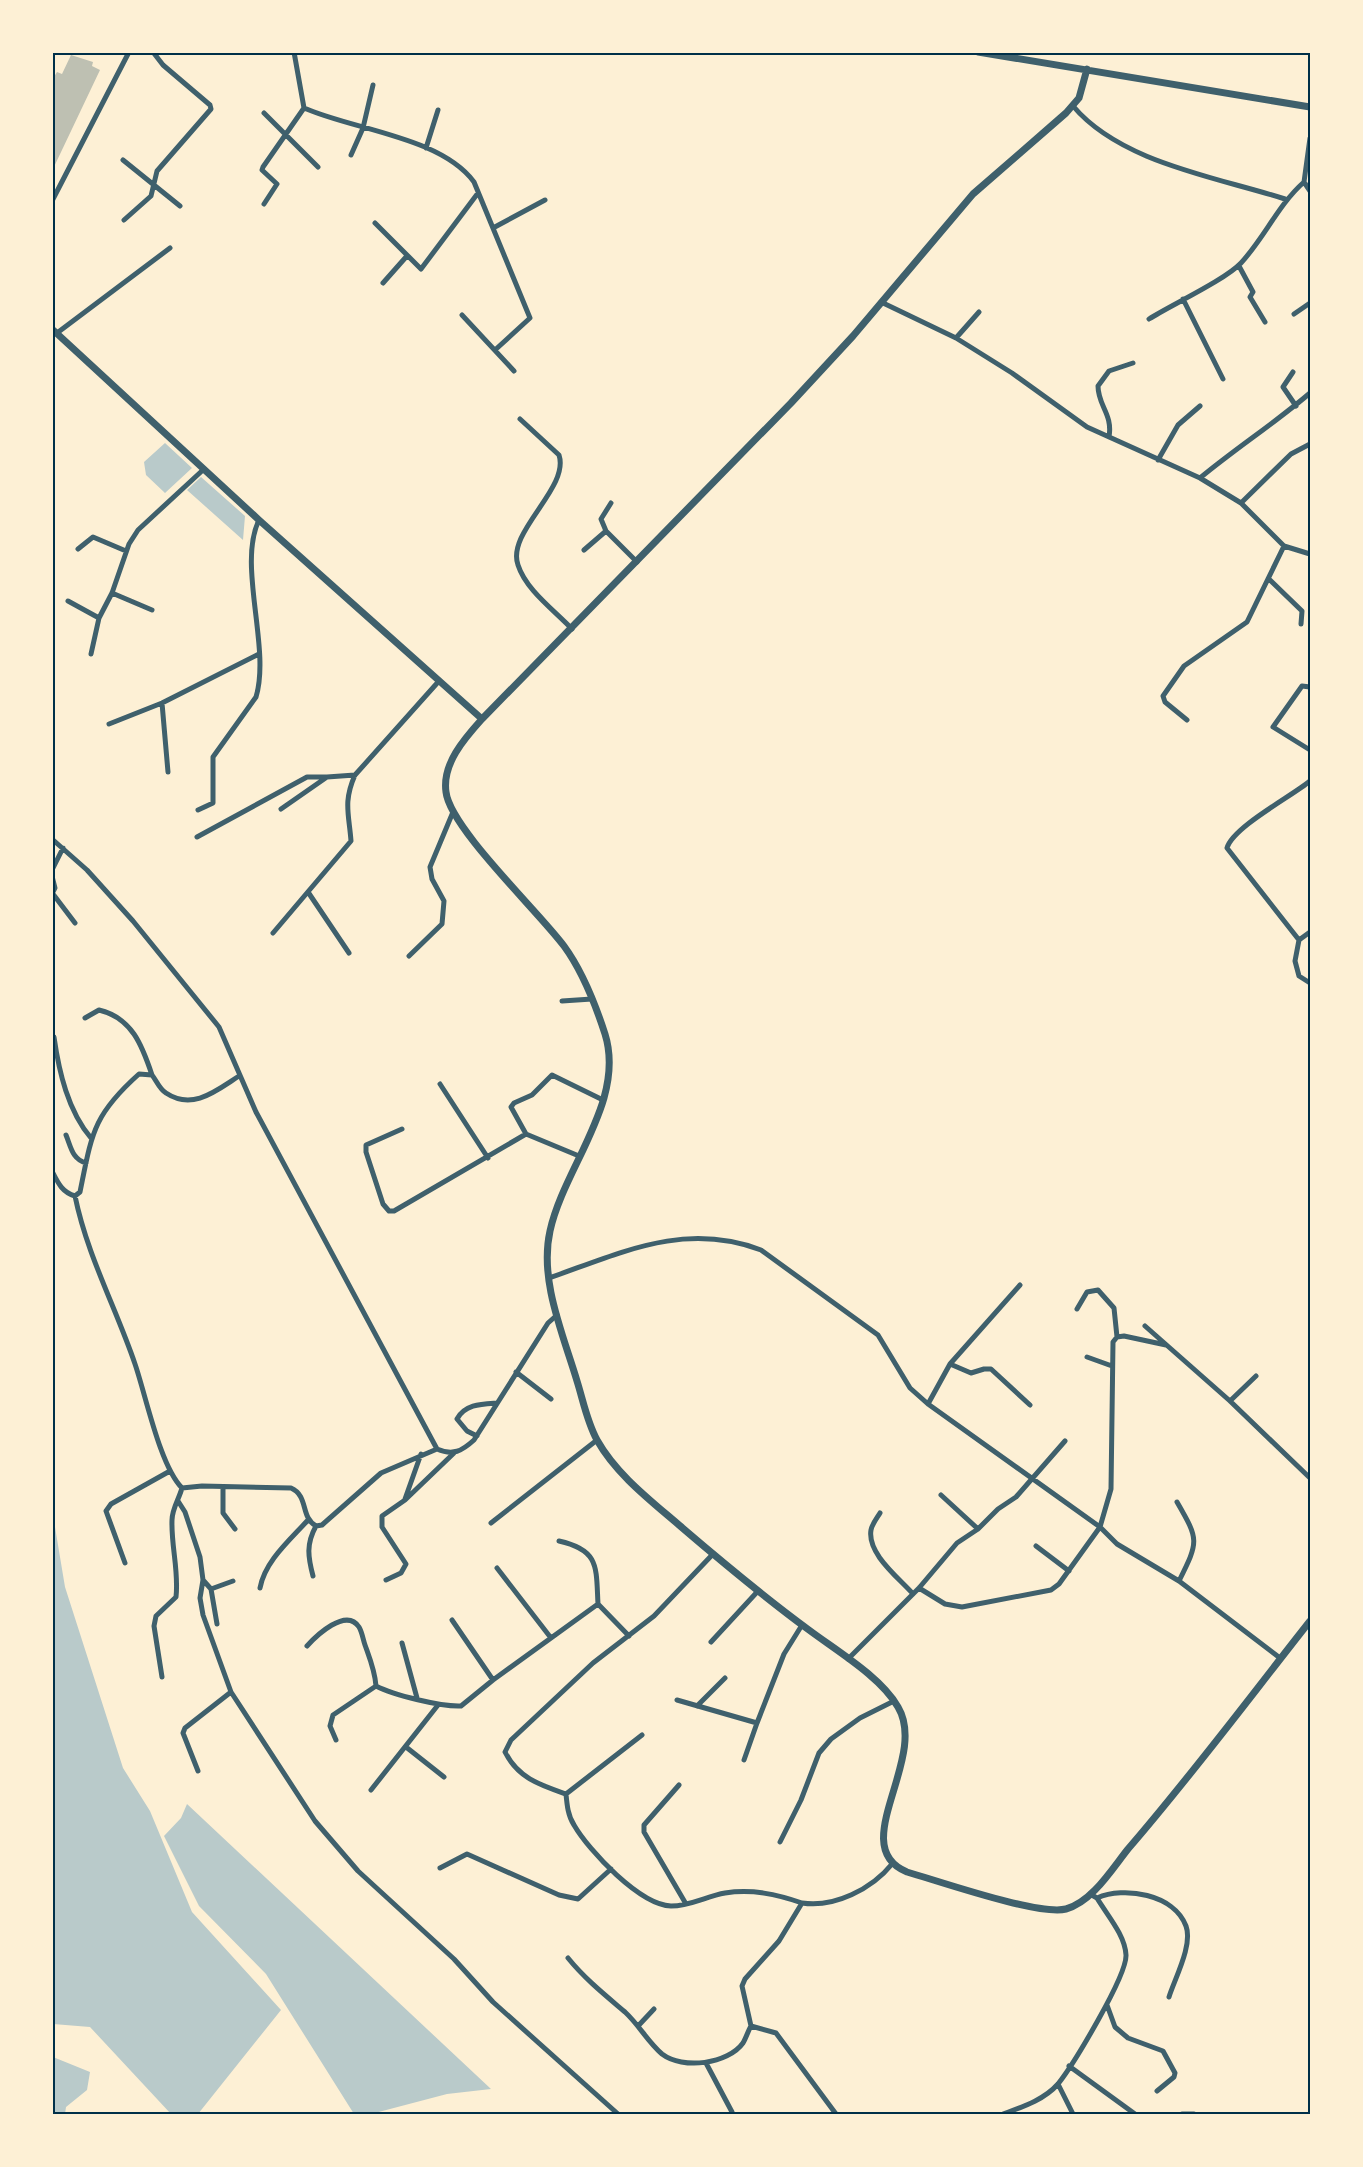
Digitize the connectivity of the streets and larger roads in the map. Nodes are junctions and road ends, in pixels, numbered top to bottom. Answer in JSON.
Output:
{"nodes":[{"id":1,"x":129,"y":52,"type":"edge"},
{"id":2,"x":153,"y":52,"type":"edge"},
{"id":3,"x":294,"y":52,"type":"edge"},
{"id":4,"x":978,"y":52,"type":"edge"},
{"id":5,"x":1015,"y":52,"type":"edge"},
{"id":6,"x":1038,"y":61,"type":"junction"},
{"id":7,"x":1087,"y":69,"type":"junction"},
{"id":8,"x":374,"y":85,"type":"dead end"},
{"id":9,"x":1073,"y":106,"type":"junction"},
{"id":10,"x":1311,"y":107,"type":"edge"},
{"id":11,"x":304,"y":108,"type":"junction"},
{"id":12,"x":438,"y":110,"type":"dead end"},
{"id":13,"x":264,"y":113,"type":"dead end"},
{"id":14,"x":363,"y":128,"type":"junction"},
{"id":15,"x":285,"y":136,"type":"junction"},
{"id":16,"x":1311,"y":138,"type":"edge"},
{"id":17,"x":426,"y":148,"type":"junction"},
{"id":18,"x":351,"y":156,"type":"dead end"},
{"id":19,"x":123,"y":160,"type":"dead end"},
{"id":20,"x":318,"y":167,"type":"dead end"},
{"id":21,"x":152,"y":181,"type":"junction"},
{"id":22,"x":1304,"y":182,"type":"junction"},
{"id":23,"x":1311,"y":191,"type":"edge"},
{"id":24,"x":478,"y":193,"type":"junction"},
{"id":25,"x":1285,"y":199,"type":"junction"},
{"id":26,"x":545,"y":200,"type":"dead end"},
{"id":27,"x":52,"y":201,"type":"edge"},
{"id":28,"x":264,"y":204,"type":"dead end"},
{"id":29,"x":180,"y":206,"type":"dead end"},
{"id":30,"x":124,"y":220,"type":"dead end"},
{"id":31,"x":375,"y":223,"type":"dead end"},
{"id":32,"x":493,"y":228,"type":"junction"},
{"id":33,"x":171,"y":248,"type":"dead end"},
{"id":34,"x":406,"y":257,"type":"junction"},
{"id":35,"x":1239,"y":266,"type":"junction"},
{"id":36,"x":383,"y":283,"type":"dead end"},
{"id":37,"x":1184,"y":298,"type":"junction"},
{"id":38,"x":881,"y":302,"type":"junction"},
{"id":39,"x":1311,"y":303,"type":"edge"},
{"id":40,"x":979,"y":312,"type":"dead end"},
{"id":41,"x":1294,"y":314,"type":"dead end"},
{"id":42,"x":462,"y":315,"type":"dead end"},
{"id":43,"x":1149,"y":319,"type":"dead end"},
{"id":44,"x":1264,"y":322,"type":"dead end"},
{"id":45,"x":55,"y":331,"type":"edge"},
{"id":46,"x":956,"y":338,"type":"junction"},
{"id":47,"x":495,"y":350,"type":"junction"},
{"id":48,"x":1133,"y":363,"type":"dead end"},
{"id":49,"x":514,"y":371,"type":"dead end"},
{"id":50,"x":1293,"y":372,"type":"dead end"},
{"id":51,"x":1222,"y":379,"type":"dead end"},
{"id":52,"x":1311,"y":393,"type":"edge"},
{"id":53,"x":1200,"y":406,"type":"dead end"},
{"id":54,"x":1296,"y":406,"type":"junction"},
{"id":55,"x":520,"y":419,"type":"dead end"},
{"id":56,"x":1109,"y":437,"type":"junction"},
{"id":57,"x":1311,"y":444,"type":"edge"},
{"id":58,"x":1158,"y":460,"type":"junction"},
{"id":59,"x":204,"y":469,"type":"junction"},
{"id":60,"x":1200,"y":478,"type":"junction"},
{"id":61,"x":611,"y":503,"type":"dead end"},
{"id":62,"x":1241,"y":503,"type":"junction"},
{"id":63,"x":259,"y":520,"type":"junction"},
{"id":64,"x":606,"y":531,"type":"junction"},
{"id":65,"x":1284,"y":546,"type":"junction"},
{"id":66,"x":78,"y":549,"type":"dead end"},
{"id":67,"x":584,"y":550,"type":"dead end"},
{"id":68,"x":126,"y":551,"type":"junction"},
{"id":69,"x":1311,"y":554,"type":"edge"},
{"id":70,"x":638,"y":562,"type":"junction"},
{"id":71,"x":1270,"y":580,"type":"junction"},
{"id":72,"x":112,"y":592,"type":"junction"},
{"id":73,"x":68,"y":601,"type":"dead end"},
{"id":74,"x":152,"y":610,"type":"dead end"},
{"id":75,"x":99,"y":618,"type":"junction"},
{"id":76,"x":1301,"y":624,"type":"dead end"},
{"id":77,"x":572,"y":629,"type":"junction"},
{"id":78,"x":91,"y":654,"type":"dead end"},
{"id":79,"x":259,"y":654,"type":"junction"},
{"id":80,"x":439,"y":681,"type":"junction"},
{"id":81,"x":1311,"y":687,"type":"edge"},
{"id":82,"x":162,"y":703,"type":"junction"},
{"id":83,"x":482,"y":720,"type":"junction"},
{"id":84,"x":1187,"y":720,"type":"dead end"},
{"id":85,"x":109,"y":724,"type":"dead end"},
{"id":86,"x":1311,"y":750,"type":"edge"},
{"id":87,"x":168,"y":772,"type":"dead end"},
{"id":88,"x":355,"y":775,"type":"junction"},
{"id":89,"x":327,"y":777,"type":"junction"},
{"id":90,"x":1311,"y":781,"type":"edge"},
{"id":91,"x":281,"y":809,"type":"dead end"},
{"id":92,"x":198,"y":810,"type":"dead end"},
{"id":93,"x":453,"y":812,"type":"junction"},
{"id":94,"x":197,"y":837,"type":"dead end"},
{"id":95,"x":52,"y":839,"type":"edge"},
{"id":96,"x":63,"y":848,"type":"junction"},
{"id":97,"x":52,"y":870,"type":"edge"},
{"id":98,"x":52,"y":876,"type":"edge"},
{"id":99,"x":308,"y":892,"type":"junction"},
{"id":100,"x":53,"y":894,"type":"edge"},
{"id":101,"x":75,"y":923,"type":"dead end"},
{"id":102,"x":1311,"y":932,"type":"edge"},
{"id":103,"x":273,"y":933,"type":"dead end"},
{"id":104,"x":1299,"y":940,"type":"junction"},
{"id":105,"x":350,"y":953,"type":"dead end"},
{"id":106,"x":409,"y":956,"type":"dead end"},
{"id":107,"x":1311,"y":983,"type":"edge"},
{"id":108,"x":592,"y":999,"type":"junction"},
{"id":109,"x":562,"y":1001,"type":"dead end"},
{"id":110,"x":85,"y":1018,"type":"dead end"},
{"id":111,"x":54,"y":1037,"type":"edge"},
{"id":112,"x":152,"y":1075,"type":"junction"},
{"id":113,"x":239,"y":1076,"type":"junction"},
{"id":114,"x":440,"y":1084,"type":"dead end"},
{"id":115,"x":603,"y":1101,"type":"junction"},
{"id":116,"x":402,"y":1129,"type":"dead end"},
{"id":117,"x":526,"y":1134,"type":"junction"},
{"id":118,"x":66,"y":1135,"type":"dead end"},
{"id":119,"x":91,"y":1138,"type":"junction"},
{"id":120,"x":579,"y":1156,"type":"junction"},
{"id":121,"x":488,"y":1158,"type":"junction"},
{"id":122,"x":86,"y":1163,"type":"junction"},
{"id":123,"x":52,"y":1171,"type":"edge"},
{"id":124,"x":75,"y":1196,"type":"junction"},
{"id":125,"x":549,"y":1278,"type":"junction"},
{"id":126,"x":1020,"y":1285,"type":"dead end"},
{"id":127,"x":1077,"y":1309,"type":"dead end"},
{"id":128,"x":557,"y":1315,"type":"junction"},
{"id":129,"x":1145,"y":1326,"type":"dead end"},
{"id":130,"x":1117,"y":1337,"type":"junction"},
{"id":131,"x":1166,"y":1345,"type":"junction"},
{"id":132,"x":1087,"y":1357,"type":"dead end"},
{"id":133,"x":950,"y":1364,"type":"junction"},
{"id":134,"x":1112,"y":1366,"type":"junction"},
{"id":135,"x":516,"y":1372,"type":"junction"},
{"id":136,"x":1256,"y":1376,"type":"dead end"},
{"id":137,"x":551,"y":1399,"type":"dead end"},
{"id":138,"x":1230,"y":1401,"type":"junction"},
{"id":139,"x":497,"y":1403,"type":"junction"},
{"id":140,"x":928,"y":1404,"type":"junction"},
{"id":141,"x":1030,"y":1405,"type":"dead end"},
{"id":142,"x":477,"y":1436,"type":"junction"},
{"id":143,"x":597,"y":1440,"type":"junction"},
{"id":144,"x":1065,"y":1441,"type":"dead end"},
{"id":145,"x":437,"y":1449,"type":"junction"},
{"id":146,"x":454,"y":1453,"type":"junction"},
{"id":147,"x":421,"y":1454,"type":"junction"},
{"id":148,"x":170,"y":1471,"type":"junction"},
{"id":149,"x":1311,"y":1478,"type":"edge"},
{"id":150,"x":1032,"y":1479,"type":"junction"},
{"id":151,"x":182,"y":1488,"type":"junction"},
{"id":152,"x":223,"y":1488,"type":"junction"},
{"id":153,"x":941,"y":1496,"type":"dead end"},
{"id":154,"x":405,"y":1500,"type":"junction"},
{"id":155,"x":178,"y":1501,"type":"junction"},
{"id":156,"x":1177,"y":1502,"type":"dead end"},
{"id":157,"x":880,"y":1513,"type":"dead end"},
{"id":158,"x":308,"y":1520,"type":"junction"},
{"id":159,"x":491,"y":1523,"type":"dead end"},
{"id":160,"x":316,"y":1526,"type":"junction"},
{"id":161,"x":1100,"y":1527,"type":"junction"},
{"id":162,"x":235,"y":1529,"type":"dead end"},
{"id":163,"x":978,"y":1529,"type":"junction"},
{"id":164,"x":559,"y":1541,"type":"dead end"},
{"id":165,"x":1036,"y":1546,"type":"dead end"},
{"id":166,"x":713,"y":1554,"type":"junction"},
{"id":167,"x":125,"y":1563,"type":"dead end"},
{"id":168,"x":497,"y":1568,"type":"dead end"},
{"id":169,"x":1069,"y":1571,"type":"junction"},
{"id":170,"x":313,"y":1576,"type":"dead end"},
{"id":171,"x":203,"y":1580,"type":"junction"},
{"id":172,"x":386,"y":1580,"type":"dead end"},
{"id":173,"x":233,"y":1581,"type":"dead end"},
{"id":174,"x":1179,"y":1581,"type":"junction"},
{"id":175,"x":260,"y":1588,"type":"dead end"},
{"id":176,"x":919,"y":1588,"type":"junction"},
{"id":177,"x":211,"y":1589,"type":"junction"},
{"id":178,"x":758,"y":1591,"type":"junction"},
{"id":179,"x":913,"y":1594,"type":"junction"},
{"id":180,"x":598,"y":1604,"type":"junction"},
{"id":181,"x":452,"y":1620,"type":"dead end"},
{"id":182,"x":1311,"y":1620,"type":"edge"},
{"id":183,"x":217,"y":1624,"type":"dead end"},
{"id":184,"x":802,"y":1625,"type":"junction"},
{"id":185,"x":629,"y":1636,"type":"junction"},
{"id":186,"x":551,"y":1638,"type":"junction"},
{"id":187,"x":711,"y":1642,"type":"dead end"},
{"id":188,"x":402,"y":1643,"type":"dead end"},
{"id":189,"x":307,"y":1646,"type":"dead end"},
{"id":190,"x":1280,"y":1658,"type":"junction"},
{"id":191,"x":848,"y":1659,"type":"junction"},
{"id":192,"x":162,"y":1677,"type":"dead end"},
{"id":193,"x":725,"y":1678,"type":"dead end"},
{"id":194,"x":493,"y":1680,"type":"junction"},
{"id":195,"x":376,"y":1686,"type":"junction"},
{"id":196,"x":231,"y":1692,"type":"junction"},
{"id":197,"x":417,"y":1698,"type":"junction"},
{"id":198,"x":677,"y":1700,"type":"dead end"},
{"id":199,"x":894,"y":1701,"type":"junction"},
{"id":200,"x":438,"y":1705,"type":"junction"},
{"id":201,"x":697,"y":1706,"type":"junction"},
{"id":202,"x":757,"y":1723,"type":"junction"},
{"id":203,"x":642,"y":1735,"type":"dead end"},
{"id":204,"x":336,"y":1740,"type":"dead end"},
{"id":205,"x":406,"y":1747,"type":"junction"},
{"id":206,"x":744,"y":1760,"type":"dead end"},
{"id":207,"x":198,"y":1771,"type":"dead end"},
{"id":208,"x":444,"y":1777,"type":"dead end"},
{"id":209,"x":679,"y":1785,"type":"dead end"},
{"id":210,"x":371,"y":1790,"type":"dead end"},
{"id":211,"x":566,"y":1794,"type":"junction"},
{"id":212,"x":780,"y":1842,"type":"dead end"},
{"id":213,"x":892,"y":1864,"type":"junction"},
{"id":214,"x":440,"y":1868,"type":"dead end"},
{"id":215,"x":610,"y":1869,"type":"junction"},
{"id":216,"x":1093,"y":1896,"type":"junction"},
{"id":217,"x":802,"y":1903,"type":"junction"},
{"id":218,"x":686,"y":1904,"type":"junction"},
{"id":219,"x":568,"y":1958,"type":"dead end"},
{"id":220,"x":1169,"y":1997,"type":"dead end"},
{"id":221,"x":1107,"y":2005,"type":"junction"},
{"id":222,"x":654,"y":2008,"type":"dead end"},
{"id":223,"x":639,"y":2025,"type":"junction"},
{"id":224,"x":751,"y":2026,"type":"junction"},
{"id":225,"x":706,"y":2063,"type":"junction"},
{"id":226,"x":1069,"y":2066,"type":"junction"},
{"id":227,"x":1058,"y":2084,"type":"junction"},
{"id":228,"x":1157,"y":2091,"type":"dead end"},
{"id":229,"x":732,"y":2112,"type":"dead end"},
{"id":230,"x":618,"y":2115,"type":"edge"},
{"id":231,"x":836,"y":2115,"type":"edge"},
{"id":232,"x":1003,"y":2115,"type":"edge"},
{"id":233,"x":1073,"y":2115,"type":"edge"},
{"id":234,"x":1135,"y":2115,"type":"edge"},
{"id":235,"x":1182,"y":2115,"type":"edge"},
{"id":236,"x":1194,"y":2115,"type":"edge"}],
"edges":[{"from":1,"to":27,"type":"street"},
{"from":2,"to":21,"type":"street"},
{"from":3,"to":11,"type":"street"},
{"from":4,"to":6,"type":"street"},
{"from":5,"to":6,"type":"street"},
{"from":6,"to":7,"type":"street"},
{"from":7,"to":9,"type":"street"},
{"from":7,"to":10,"type":"street"},
{"from":8,"to":14,"type":"street"},
{"from":9,"to":25,"type":"street"},
{"from":9,"to":38,"type":"street"},
{"from":11,"to":14,"type":"street"},
{"from":11,"to":15,"type":"street"},
{"from":12,"to":17,"type":"street"},
{"from":13,"to":15,"type":"street"},
{"from":14,"to":17,"type":"street"},
{"from":14,"to":18,"type":"street"},
{"from":15,"to":20,"type":"street"},
{"from":15,"to":28,"type":"street"},
{"from":16,"to":22,"type":"street"},
{"from":17,"to":24,"type":"street"},
{"from":19,"to":21,"type":"street"},
{"from":21,"to":29,"type":"street"},
{"from":21,"to":30,"type":"street"},
{"from":22,"to":23,"type":"street"},
{"from":22,"to":25,"type":"street"},
{"from":24,"to":32,"type":"street"},
{"from":24,"to":34,"type":"street"},
{"from":25,"to":35,"type":"street"},
{"from":26,"to":32,"type":"street"},
{"from":31,"to":34,"type":"street"},
{"from":32,"to":47,"type":"street"},
{"from":33,"to":45,"type":"street"},
{"from":34,"to":36,"type":"street"},
{"from":35,"to":37,"type":"street"},
{"from":35,"to":44,"type":"street"},
{"from":37,"to":43,"type":"street"},
{"from":37,"to":51,"type":"street"},
{"from":38,"to":46,"type":"street"},
{"from":38,"to":70,"type":"street"},
{"from":39,"to":41,"type":"street"},
{"from":40,"to":46,"type":"street"},
{"from":42,"to":47,"type":"street"},
{"from":45,"to":59,"type":"street"},
{"from":46,"to":56,"type":"street"},
{"from":47,"to":49,"type":"street"},
{"from":48,"to":56,"type":"street"},
{"from":50,"to":54,"type":"street"},
{"from":52,"to":54,"type":"street"},
{"from":53,"to":58,"type":"street"},
{"from":54,"to":60,"type":"street"},
{"from":55,"to":77,"type":"street"},
{"from":56,"to":58,"type":"street"},
{"from":57,"to":62,"type":"street"},
{"from":58,"to":60,"type":"street"},
{"from":59,"to":63,"type":"street"},
{"from":59,"to":68,"type":"street"},
{"from":60,"to":62,"type":"street"},
{"from":61,"to":64,"type":"street"},
{"from":62,"to":65,"type":"street"},
{"from":63,"to":79,"type":"street"},
{"from":63,"to":80,"type":"street"},
{"from":64,"to":67,"type":"street"},
{"from":64,"to":70,"type":"street"},
{"from":65,"to":69,"type":"street"},
{"from":65,"to":71,"type":"street"},
{"from":66,"to":68,"type":"street"},
{"from":68,"to":72,"type":"street"},
{"from":70,"to":77,"type":"street"},
{"from":71,"to":76,"type":"street"},
{"from":71,"to":84,"type":"street"},
{"from":72,"to":74,"type":"street"},
{"from":72,"to":75,"type":"street"},
{"from":73,"to":75,"type":"street"},
{"from":75,"to":78,"type":"street"},
{"from":77,"to":83,"type":"street"},
{"from":79,"to":82,"type":"street"},
{"from":79,"to":92,"type":"street"},
{"from":80,"to":83,"type":"street"},
{"from":80,"to":88,"type":"street"},
{"from":81,"to":86,"type":"street"},
{"from":82,"to":85,"type":"street"},
{"from":82,"to":87,"type":"street"},
{"from":83,"to":93,"type":"street"},
{"from":88,"to":89,"type":"street"},
{"from":88,"to":99,"type":"street"},
{"from":89,"to":91,"type":"street"},
{"from":89,"to":94,"type":"street"},
{"from":90,"to":104,"type":"street"},
{"from":93,"to":106,"type":"street"},
{"from":93,"to":108,"type":"street"},
{"from":95,"to":96,"type":"street"},
{"from":96,"to":97,"type":"street"},
{"from":96,"to":113,"type":"street"},
{"from":98,"to":100,"type":"street"},
{"from":99,"to":103,"type":"street"},
{"from":99,"to":105,"type":"street"},
{"from":100,"to":101,"type":"street"},
{"from":102,"to":104,"type":"street"},
{"from":104,"to":107,"type":"street"},
{"from":108,"to":109,"type":"street"},
{"from":108,"to":115,"type":"street"},
{"from":110,"to":112,"type":"street"},
{"from":111,"to":119,"type":"street"},
{"from":112,"to":113,"type":"street"},
{"from":112,"to":119,"type":"street"},
{"from":113,"to":145,"type":"street"},
{"from":114,"to":121,"type":"street"},
{"from":115,"to":117,"type":"street"},
{"from":115,"to":120,"type":"street"},
{"from":116,"to":121,"type":"street"},
{"from":117,"to":120,"type":"street"},
{"from":117,"to":121,"type":"street"},
{"from":118,"to":122,"type":"street"},
{"from":119,"to":122,"type":"street"},
{"from":120,"to":125,"type":"street"},
{"from":122,"to":124,"type":"street"},
{"from":123,"to":124,"type":"street"},
{"from":124,"to":148,"type":"street"},
{"from":125,"to":128,"type":"street"},
{"from":125,"to":140,"type":"street"},
{"from":126,"to":133,"type":"street"},
{"from":127,"to":130,"type":"street"},
{"from":128,"to":135,"type":"street"},
{"from":128,"to":143,"type":"street"},
{"from":129,"to":131,"type":"street"},
{"from":130,"to":131,"type":"street"},
{"from":130,"to":134,"type":"street"},
{"from":131,"to":138,"type":"street"},
{"from":132,"to":134,"type":"street"},
{"from":133,"to":140,"type":"street"},
{"from":133,"to":141,"type":"street"},
{"from":134,"to":161,"type":"street"},
{"from":135,"to":137,"type":"street"},
{"from":135,"to":139,"type":"street"},
{"from":136,"to":138,"type":"street"},
{"from":138,"to":149,"type":"street"},
{"from":139,"to":142,"type":"street"},
{"from":139,"to":142,"type":"street"},
{"from":140,"to":150,"type":"street"},
{"from":142,"to":146,"type":"street"},
{"from":143,"to":159,"type":"street"},
{"from":143,"to":166,"type":"street"},
{"from":144,"to":150,"type":"street"},
{"from":145,"to":146,"type":"street"},
{"from":145,"to":147,"type":"street"},
{"from":146,"to":154,"type":"street"},
{"from":147,"to":154,"type":"street"},
{"from":147,"to":160,"type":"street"},
{"from":148,"to":151,"type":"street"},
{"from":148,"to":167,"type":"street"},
{"from":150,"to":161,"type":"street"},
{"from":150,"to":163,"type":"street"},
{"from":151,"to":152,"type":"street"},
{"from":151,"to":155,"type":"street"},
{"from":152,"to":158,"type":"street"},
{"from":152,"to":162,"type":"street"},
{"from":153,"to":163,"type":"street"},
{"from":154,"to":172,"type":"street"},
{"from":155,"to":171,"type":"street"},
{"from":155,"to":192,"type":"street"},
{"from":156,"to":174,"type":"street"},
{"from":157,"to":179,"type":"street"},
{"from":158,"to":160,"type":"street"},
{"from":158,"to":175,"type":"street"},
{"from":160,"to":170,"type":"street"},
{"from":161,"to":169,"type":"street"},
{"from":161,"to":174,"type":"street"},
{"from":163,"to":176,"type":"street"},
{"from":164,"to":180,"type":"street"},
{"from":165,"to":169,"type":"street"},
{"from":166,"to":178,"type":"street"},
{"from":166,"to":185,"type":"street"},
{"from":168,"to":186,"type":"street"},
{"from":169,"to":176,"type":"street"},
{"from":171,"to":177,"type":"street"},
{"from":171,"to":196,"type":"street"},
{"from":173,"to":177,"type":"street"},
{"from":174,"to":190,"type":"street"},
{"from":176,"to":179,"type":"street"},
{"from":177,"to":183,"type":"street"},
{"from":178,"to":184,"type":"street"},
{"from":178,"to":187,"type":"street"},
{"from":179,"to":191,"type":"street"},
{"from":180,"to":185,"type":"street"},
{"from":180,"to":186,"type":"street"},
{"from":181,"to":194,"type":"street"},
{"from":182,"to":190,"type":"street"},
{"from":184,"to":191,"type":"street"},
{"from":184,"to":202,"type":"street"},
{"from":185,"to":211,"type":"street"},
{"from":186,"to":194,"type":"street"},
{"from":188,"to":197,"type":"street"},
{"from":189,"to":195,"type":"street"},
{"from":190,"to":216,"type":"street"},
{"from":191,"to":199,"type":"street"},
{"from":193,"to":201,"type":"street"},
{"from":194,"to":200,"type":"street"},
{"from":195,"to":197,"type":"street"},
{"from":195,"to":204,"type":"street"},
{"from":196,"to":207,"type":"street"},
{"from":196,"to":230,"type":"street"},
{"from":197,"to":200,"type":"street"},
{"from":198,"to":201,"type":"street"},
{"from":199,"to":212,"type":"street"},
{"from":199,"to":213,"type":"street"},
{"from":200,"to":205,"type":"street"},
{"from":201,"to":202,"type":"street"},
{"from":202,"to":206,"type":"street"},
{"from":203,"to":211,"type":"street"},
{"from":205,"to":208,"type":"street"},
{"from":205,"to":210,"type":"street"},
{"from":209,"to":218,"type":"street"},
{"from":211,"to":215,"type":"street"},
{"from":213,"to":216,"type":"street"},
{"from":213,"to":217,"type":"street"},
{"from":214,"to":215,"type":"street"},
{"from":215,"to":218,"type":"street"},
{"from":216,"to":220,"type":"street"},
{"from":216,"to":221,"type":"street"},
{"from":217,"to":218,"type":"street"},
{"from":217,"to":224,"type":"street"},
{"from":219,"to":223,"type":"street"},
{"from":221,"to":226,"type":"street"},
{"from":221,"to":228,"type":"street"},
{"from":222,"to":223,"type":"street"},
{"from":223,"to":225,"type":"street"},
{"from":224,"to":225,"type":"street"},
{"from":224,"to":231,"type":"street"},
{"from":225,"to":229,"type":"street"},
{"from":226,"to":227,"type":"street"},
{"from":226,"to":234,"type":"street"},
{"from":227,"to":232,"type":"street"},
{"from":227,"to":233,"type":"street"},
{"from":235,"to":236,"type":"street"}]}
